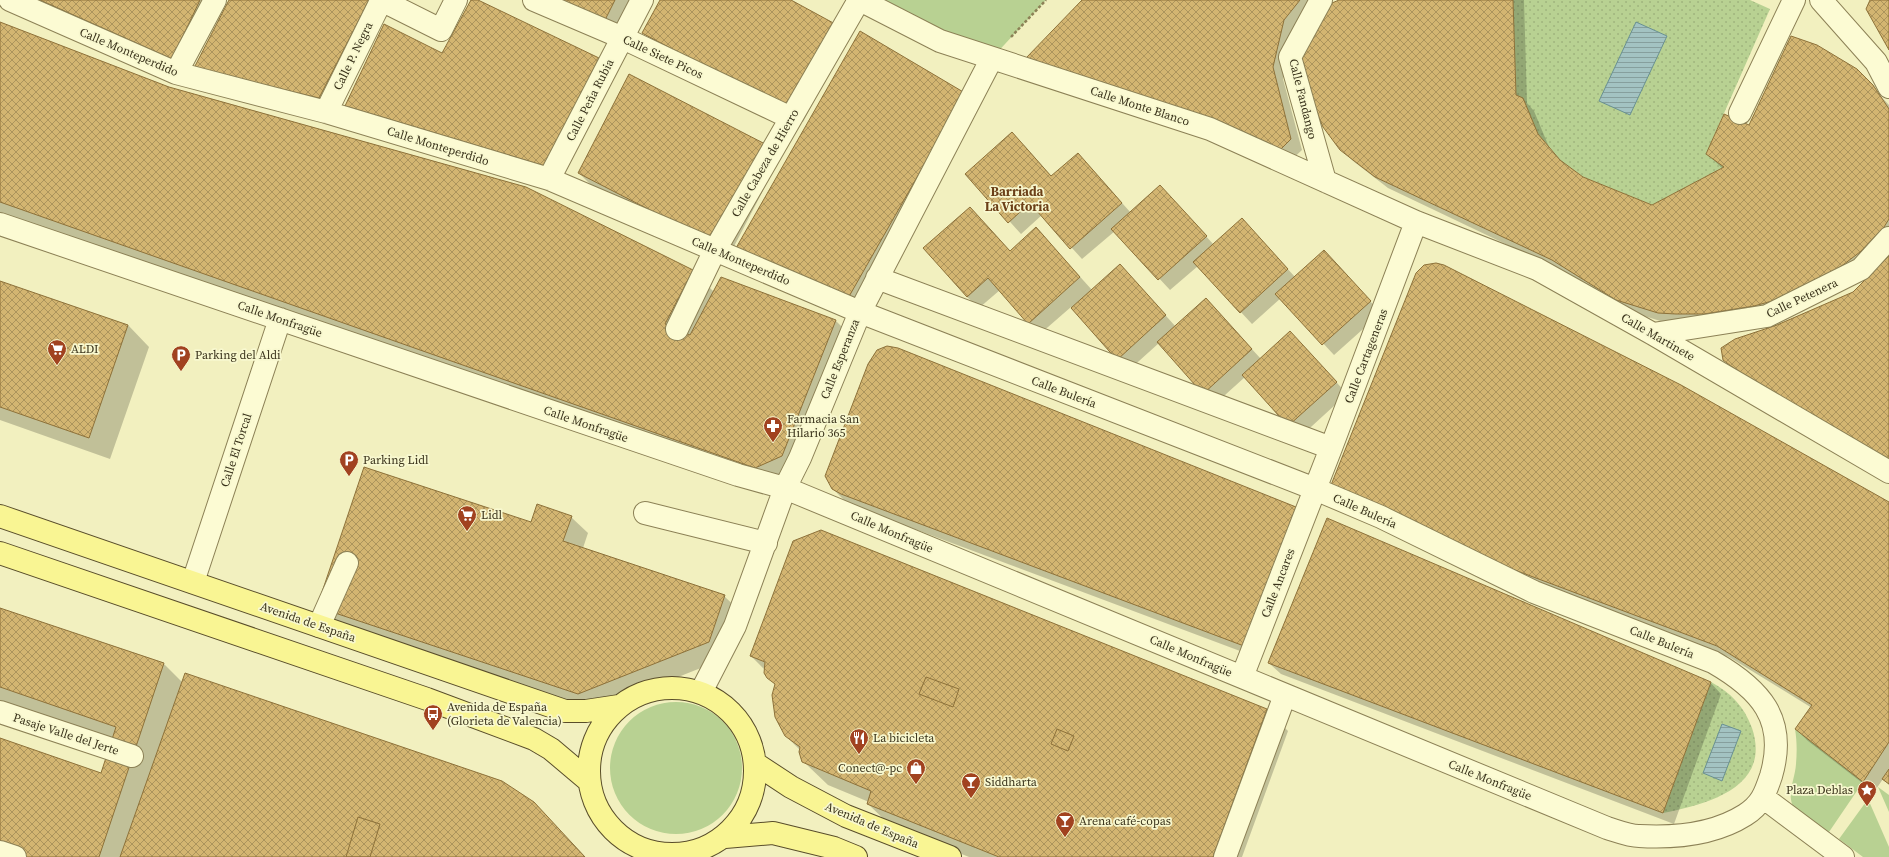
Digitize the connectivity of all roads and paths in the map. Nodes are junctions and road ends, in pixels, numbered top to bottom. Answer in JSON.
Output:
{"nodes":[{"id":1,"x":10,"y":0,"type":"edge"},
{"id":2,"x":215,"y":0,"type":"edge"},
{"id":3,"x":456,"y":0,"type":"edge"},
{"id":4,"x":534,"y":0,"type":"edge"},
{"id":5,"x":642,"y":0,"type":"edge"},
{"id":6,"x":859,"y":0,"type":"edge"},
{"id":7,"x":1046,"y":0,"type":"edge"},
{"id":8,"x":1321,"y":0,"type":"edge"},
{"id":9,"x":1794,"y":0,"type":"edge"},
{"id":10,"x":1821,"y":0,"type":"edge"},
{"id":11,"x":381,"y":1,"type":"edge"},
{"id":12,"x":623,"y":38,"type":"junction"},
{"id":13,"x":992,"y":58,"type":"junction"},
{"id":14,"x":176,"y":73,"type":"junction"},
{"id":15,"x":1889,"y":87,"type":"edge"},
{"id":16,"x":326,"y":112,"type":"junction"},
{"id":17,"x":1740,"y":113,"type":"dead end"},
{"id":18,"x":791,"y":118,"type":"junction"},
{"id":19,"x":549,"y":179,"type":"junction"},
{"id":20,"x":1325,"y":181,"type":"junction"},
{"id":21,"x":1416,"y":222,"type":"junction"},
{"id":22,"x":0,"y":224,"type":"edge"},
{"id":23,"x":1889,"y":238,"type":"edge"},
{"id":24,"x":715,"y":250,"type":"junction"},
{"id":25,"x":877,"y":278,"type":"junction"},
{"id":26,"x":860,"y":312,"type":"junction"},
{"id":27,"x":280,"y":319,"type":"junction"},
{"id":28,"x":677,"y":329,"type":"dead end"},
{"id":29,"x":1653,"y":334,"type":"junction"},
{"id":30,"x":1331,"y":448,"type":"junction"},
{"id":31,"x":1889,"y":472,"type":"edge"},
{"id":32,"x":785,"y":488,"type":"junction"},
{"id":33,"x":1315,"y":489,"type":"junction"},
{"id":34,"x":645,"y":513,"type":"dead end"},
{"id":35,"x":0,"y":516,"type":"edge"},
{"id":36,"x":766,"y":543,"type":"junction"},
{"id":37,"x":0,"y":553,"type":"edge"},
{"id":38,"x":347,"y":563,"type":"dead end"},
{"id":39,"x":193,"y":582,"type":"junction"},
{"id":40,"x":319,"y":626,"type":"junction"},
{"id":41,"x":1242,"y":677,"type":"junction"},
{"id":42,"x":701,"y":692,"type":"junction"},
{"id":43,"x":1285,"y":695,"type":"junction"},
{"id":44,"x":619,"y":706,"type":"junction"},
{"id":45,"x":0,"y":712,"type":"edge"},
{"id":46,"x":132,"y":756,"type":"dead end"},
{"id":47,"x":756,"y":764,"type":"junction"},
{"id":48,"x":588,"y":781,"type":"junction"},
{"id":49,"x":1764,"y":798,"type":"junction"},
{"id":50,"x":724,"y":836,"type":"junction"},
{"id":51,"x":0,"y":852,"type":"edge"},
{"id":52,"x":648,"y":854,"type":"edge"},
{"id":53,"x":15,"y":857,"type":"edge"},
{"id":54,"x":856,"y":857,"type":"edge"},
{"id":55,"x":950,"y":857,"type":"edge"},
{"id":56,"x":1225,"y":857,"type":"edge"},
{"id":57,"x":1843,"y":857,"type":"edge"}],
"edges":[{"from":1,"to":14,"type":"street","name":"Calle Monteperdido"},
{"from":2,"to":14,"type":"street"},
{"from":3,"to":11,"type":"street"},
{"from":4,"to":12,"type":"street","name":"Calle Siete Picos"},
{"from":5,"to":12,"type":"street","name":"Calle Peña Rubia"},
{"from":6,"to":13,"type":"street","name":"Calle Monte Blanco"},
{"from":6,"to":18,"type":"street","name":"Calle Cabeza de Hierro"},
{"from":7,"to":13,"type":"path"},
{"from":8,"to":20,"type":"street","name":"Calle Fandango"},
{"from":9,"to":17,"type":"street"},
{"from":10,"to":15,"type":"street"},
{"from":11,"to":16,"type":"street","name":"Calle P. Negra"},
{"from":12,"to":18,"type":"street","name":"Calle Siete Picos"},
{"from":12,"to":19,"type":"street","name":"Calle Peña Rubia"},
{"from":13,"to":20,"type":"street","name":"Calle Monte Blanco"},
{"from":13,"to":25,"type":"street","name":"Calle Esperanza"},
{"from":14,"to":16,"type":"street","name":"Calle Monteperdido"},
{"from":16,"to":19,"type":"street","name":"Calle Monteperdido"},
{"from":18,"to":24,"type":"street","name":"Calle Cabeza de Hierro"},
{"from":19,"to":24,"type":"street","name":"Calle Monteperdido"},
{"from":20,"to":21,"type":"street","name":"Calle Monte Blanco"},
{"from":21,"to":29,"type":"street","name":"Calle Martinete"},
{"from":21,"to":30,"type":"street","name":"Calle Cartageneras"},
{"from":22,"to":27,"type":"street","name":"Calle Monfragüe"},
{"from":23,"to":29,"type":"street","name":"Calle Petenera"},
{"from":24,"to":26,"type":"street","name":"Calle Monteperdido"},
{"from":24,"to":28,"type":"street","name":"Calle Cabeza de Hierro"},
{"from":25,"to":26,"type":"street","name":"Calle Esperanza"},
{"from":25,"to":30,"type":"street"},
{"from":26,"to":32,"type":"street","name":"Calle Esperanza"},
{"from":26,"to":33,"type":"street","name":"Calle Bulería"},
{"from":27,"to":32,"type":"street","name":"Calle Monfragüe"},
{"from":27,"to":39,"type":"street","name":"Calle El Torcal"},
{"from":29,"to":31,"type":"street","name":"Calle Martinete"},
{"from":30,"to":33,"type":"street","name":"Calle Cartageneras"},
{"from":32,"to":36,"type":"street","name":"Calle Esperanza"},
{"from":32,"to":41,"type":"street","name":"Calle Monfragüe"},
{"from":33,"to":41,"type":"street","name":"Calle Ancares"},
{"from":33,"to":49,"type":"street","name":"Calle Bulería"},
{"from":34,"to":36,"type":"street"},
{"from":35,"to":39,"type":"main road","name":"Avenida de España"},
{"from":36,"to":42,"type":"street","name":"Calle Esperanza"},
{"from":37,"to":48,"type":"main road"},
{"from":38,"to":40,"type":"street"},
{"from":39,"to":40,"type":"main road","name":"Avenida de España"},
{"from":40,"to":44,"type":"main road","name":"Avenida de España"},
{"from":41,"to":43,"type":"street","name":"Calle Monfragüe"},
{"from":42,"to":44,"type":"main road"},
{"from":42,"to":47,"type":"main road"},
{"from":43,"to":49,"type":"street","name":"Calle Monfragüe"},
{"from":43,"to":56,"type":"street"},
{"from":44,"to":48,"type":"main road"},
{"from":45,"to":46,"type":"street","name":"Pasaje Valle del Jerte"},
{"from":47,"to":50,"type":"main road"},
{"from":47,"to":55,"type":"main road","name":"Avenida de España"},
{"from":48,"to":52,"type":"main road"},
{"from":49,"to":57,"type":"street"},
{"from":50,"to":52,"type":"main road"},
{"from":50,"to":54,"type":"main road"},
{"from":51,"to":53,"type":"street"}]}
